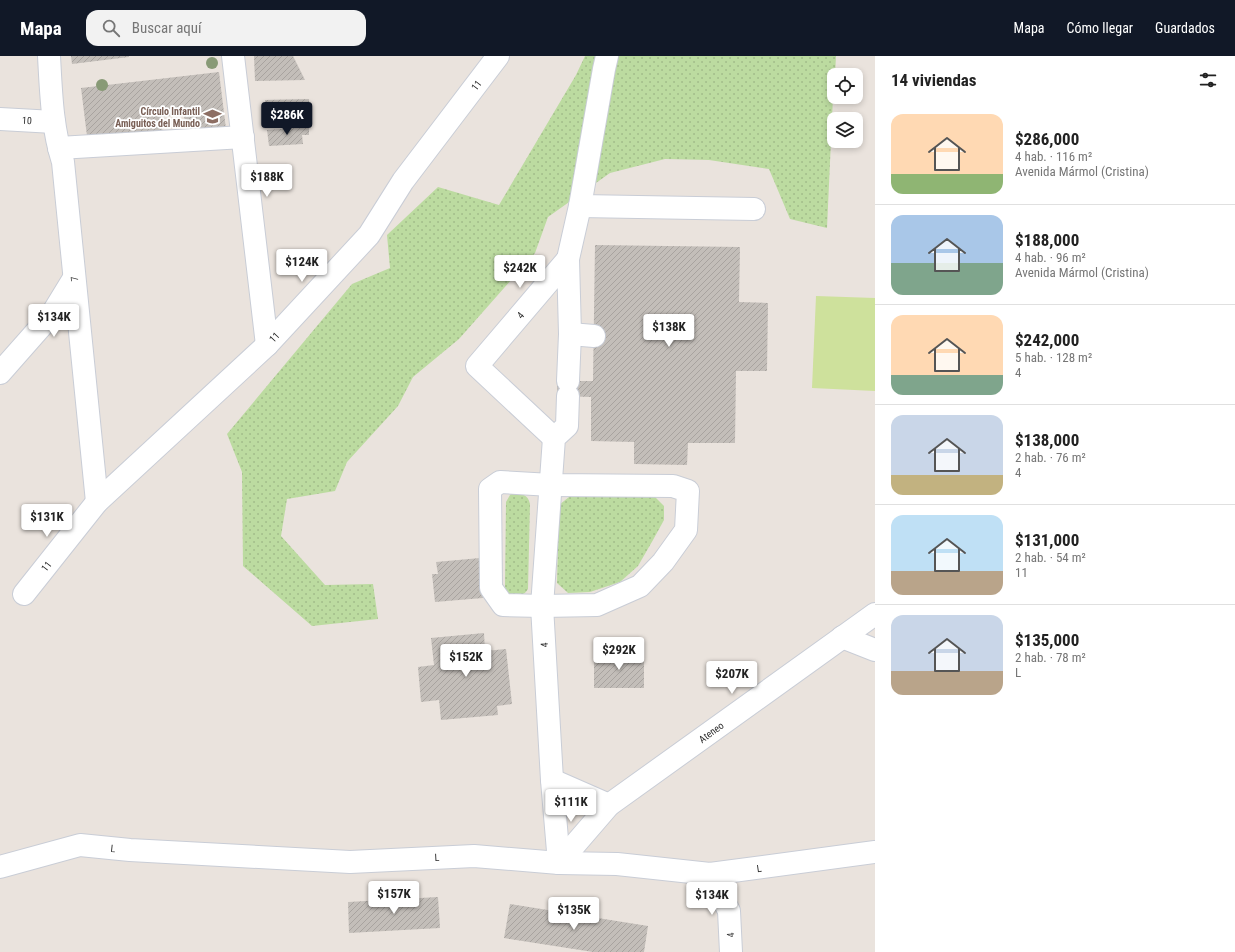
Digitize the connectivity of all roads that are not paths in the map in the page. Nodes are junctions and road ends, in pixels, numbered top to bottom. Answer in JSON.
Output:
{"nodes":[{"id":1,"x":48,"y":56,"type":"edge"},
{"id":2,"x":233,"y":56,"type":"edge"},
{"id":3,"x":498,"y":56,"type":"edge"},
{"id":4,"x":607,"y":56,"type":"edge"},
{"id":5,"x":0,"y":119,"type":"edge"},
{"id":6,"x":54,"y":122,"type":"junction"},
{"id":7,"x":243,"y":137,"type":"junction"},
{"id":8,"x":59,"y":148,"type":"junction"},
{"id":9,"x":580,"y":206,"type":"junction"},
{"id":10,"x":754,"y":209,"type":"dead end"},
{"id":11,"x":568,"y":259,"type":"junction"},
{"id":12,"x":74,"y":278,"type":"junction"},
{"id":13,"x":570,"y":334,"type":"junction"},
{"id":14,"x":594,"y":336,"type":"dead end"},
{"id":15,"x":267,"y":345,"type":"junction"},
{"id":16,"x":0,"y":373,"type":"edge"},
{"id":17,"x":554,"y":438,"type":"junction"},
{"id":18,"x":551,"y":485,"type":"junction"},
{"id":19,"x":97,"y":502,"type":"junction"},
{"id":20,"x":24,"y":594,"type":"dead end"},
{"id":21,"x":542,"y":606,"type":"junction"},
{"id":22,"x":875,"y":614,"type":"edge"},
{"id":23,"x":842,"y":637,"type":"junction"},
{"id":24,"x":875,"y":650,"type":"edge"},
{"id":25,"x":552,"y":780,"type":"junction"},
{"id":26,"x":609,"y":805,"type":"junction"},
{"id":27,"x":875,"y":852,"type":"edge"},
{"id":28,"x":559,"y":863,"type":"junction"},
{"id":29,"x":0,"y":867,"type":"edge"},
{"id":30,"x":710,"y":874,"type":"junction"},
{"id":31,"x":731,"y":952,"type":"edge"}],
"edges":[{"from":1,"to":6,"type":"street","name":"7"},
{"from":2,"to":7,"type":"street"},
{"from":3,"to":15,"type":"street","name":"11"},
{"from":4,"to":9,"type":"street"},
{"from":5,"to":6,"type":"street","name":"10"},
{"from":6,"to":8,"type":"street","name":"7"},
{"from":7,"to":8,"type":"street"},
{"from":7,"to":15,"type":"street"},
{"from":8,"to":12,"type":"street","name":"7"},
{"from":9,"to":10,"type":"street"},
{"from":9,"to":11,"type":"street"},
{"from":11,"to":13,"type":"street"},
{"from":11,"to":17,"type":"street","name":"4"},
{"from":12,"to":16,"type":"street"},
{"from":12,"to":19,"type":"street","name":"7"},
{"from":13,"to":14,"type":"street"},
{"from":13,"to":17,"type":"street"},
{"from":15,"to":19,"type":"street","name":"11"},
{"from":17,"to":18,"type":"street","name":"4"},
{"from":18,"to":21,"type":"street","name":"4"},
{"from":18,"to":21,"type":"street"},
{"from":18,"to":21,"type":"street"},
{"from":19,"to":20,"type":"street","name":"11"},
{"from":21,"to":25,"type":"street","name":"4"},
{"from":22,"to":23,"type":"street","name":"Ateneo"},
{"from":23,"to":24,"type":"street"},
{"from":23,"to":26,"type":"street","name":"Ateneo"},
{"from":25,"to":26,"type":"street"},
{"from":25,"to":28,"type":"street","name":"4"},
{"from":26,"to":28,"type":"street","name":"Ateneo"},
{"from":27,"to":30,"type":"street","name":"L"},
{"from":28,"to":29,"type":"street","name":"L"},
{"from":28,"to":30,"type":"street","name":"L"},
{"from":30,"to":31,"type":"street","name":"4"}]}
